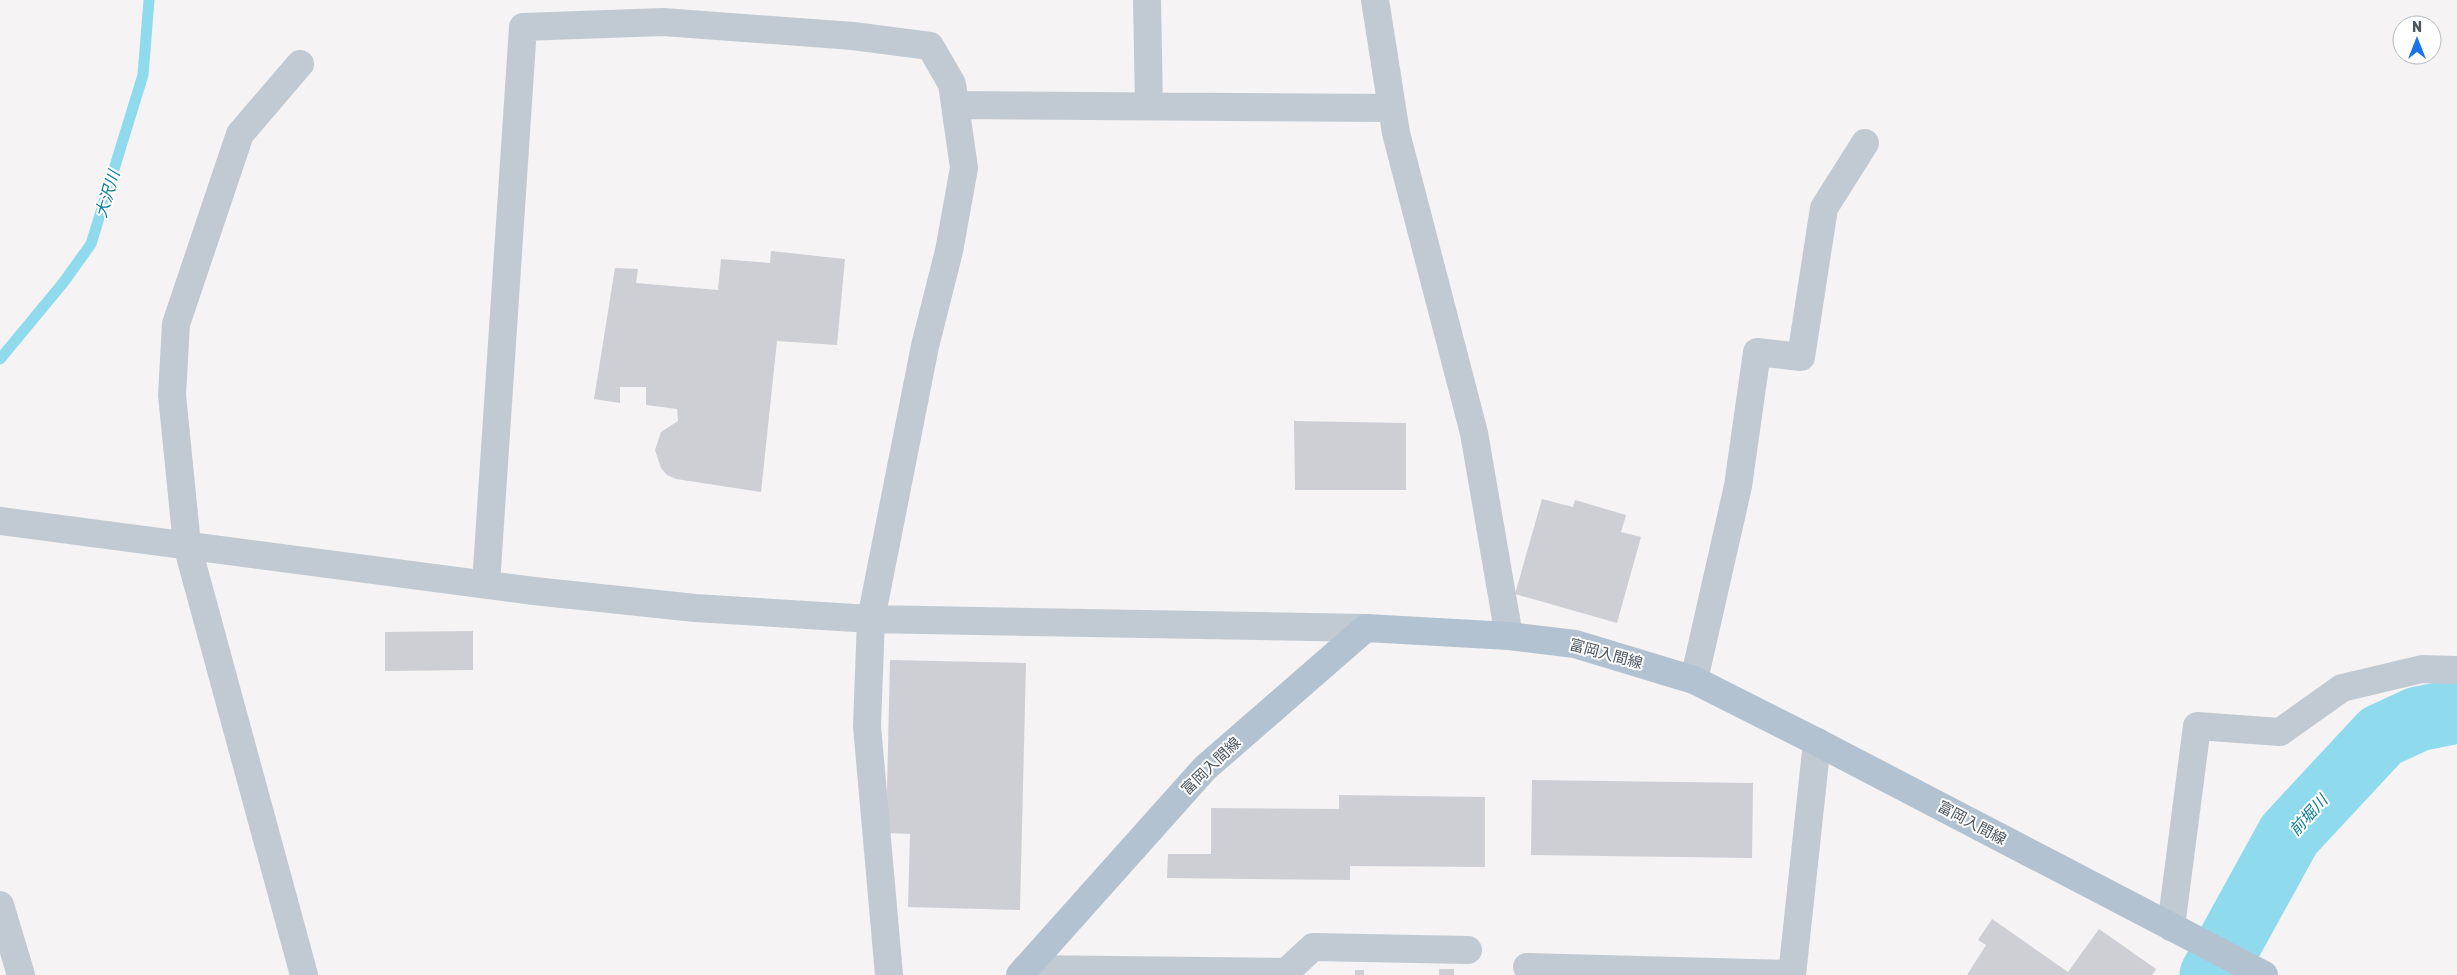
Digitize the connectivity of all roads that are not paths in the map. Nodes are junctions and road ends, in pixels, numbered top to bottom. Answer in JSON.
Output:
{"nodes":[{"id":1,"x":1147,"y":0,"type":"edge"},
{"id":2,"x":1375,"y":0,"type":"edge"},
{"id":3,"x":300,"y":64,"type":"dead end"},
{"id":4,"x":955,"y":105,"type":"junction"},
{"id":5,"x":1149,"y":106,"type":"junction"},
{"id":6,"x":1392,"y":108,"type":"junction"},
{"id":7,"x":1865,"y":144,"type":"dead end"},
{"id":8,"x":0,"y":521,"type":"edge"},
{"id":9,"x":187,"y":546,"type":"junction"},
{"id":10,"x":486,"y":584,"type":"junction"},
{"id":11,"x":872,"y":619,"type":"junction"},
{"id":12,"x":1366,"y":628,"type":"junction"},
{"id":13,"x":1509,"y":636,"type":"junction"},
{"id":14,"x":2457,"y":670,"type":"edge"},
{"id":15,"x":1694,"y":680,"type":"junction"},
{"id":16,"x":1817,"y":742,"type":"junction"},
{"id":17,"x":0,"y":905,"type":"edge"},
{"id":18,"x":2171,"y":927,"type":"junction"},
{"id":19,"x":1468,"y":950,"type":"dead end"},
{"id":20,"x":1526,"y":967,"type":"dead end"},
{"id":21,"x":2254,"y":969,"type":"edge"},
{"id":22,"x":1022,"y":972,"type":"edge"},
{"id":23,"x":1792,"y":974,"type":"edge"},
{"id":24,"x":21,"y":975,"type":"edge"},
{"id":25,"x":304,"y":975,"type":"edge"},
{"id":26,"x":889,"y":975,"type":"edge"}],
"edges":[{"from":1,"to":5,"type":"street"},
{"from":2,"to":6,"type":"street"},
{"from":3,"to":9,"type":"street"},
{"from":4,"to":5,"type":"street"},
{"from":4,"to":10,"type":"street"},
{"from":4,"to":11,"type":"street"},
{"from":5,"to":6,"type":"street"},
{"from":6,"to":13,"type":"street"},
{"from":7,"to":15,"type":"street"},
{"from":8,"to":9,"type":"street"},
{"from":9,"to":10,"type":"street"},
{"from":9,"to":25,"type":"street"},
{"from":10,"to":11,"type":"street"},
{"from":11,"to":12,"type":"street"},
{"from":11,"to":26,"type":"street"},
{"from":12,"to":13,"type":"main road","name":"富岡入間線"},
{"from":12,"to":22,"type":"main road","name":"富岡入間線"},
{"from":13,"to":15,"type":"main road","name":"富岡入間線"},
{"from":14,"to":18,"type":"street"},
{"from":15,"to":16,"type":"main road","name":"富岡入間線"},
{"from":16,"to":18,"type":"main road","name":"富岡入間線"},
{"from":16,"to":23,"type":"street"},
{"from":17,"to":24,"type":"street"},
{"from":18,"to":21,"type":"main road","name":"富岡入間線"},
{"from":19,"to":22,"type":"street"},
{"from":20,"to":23,"type":"street"}]}
